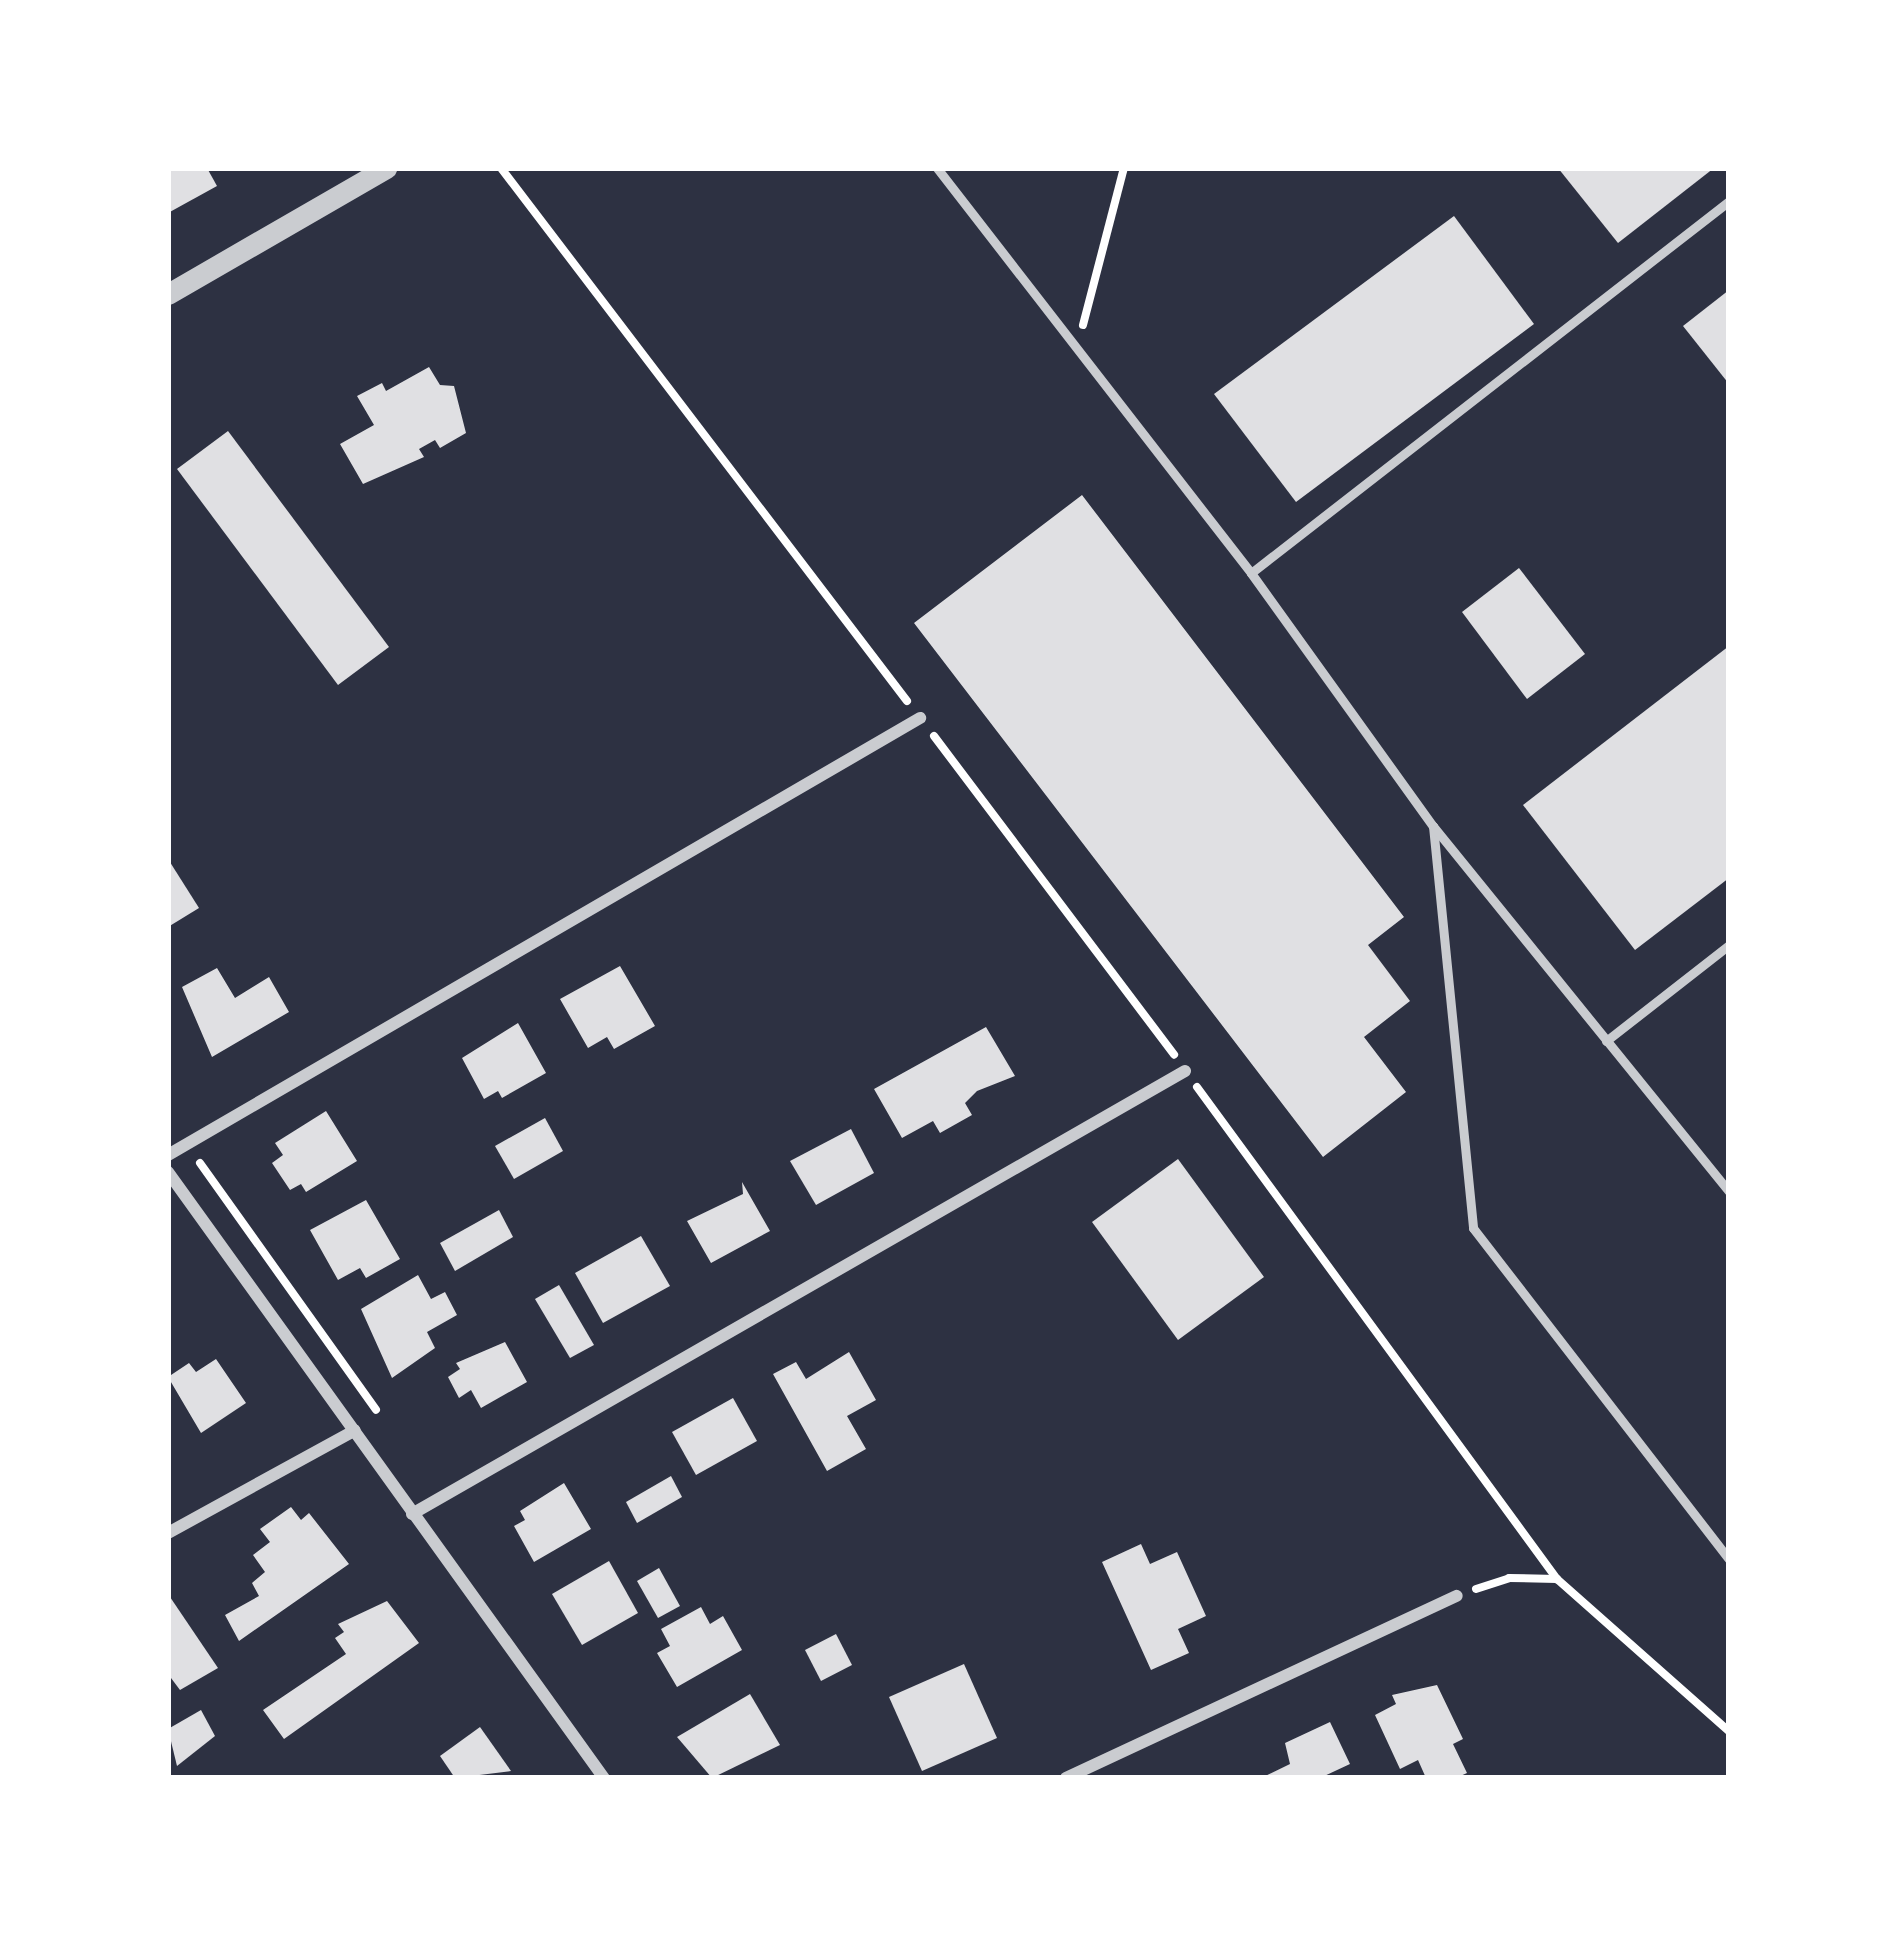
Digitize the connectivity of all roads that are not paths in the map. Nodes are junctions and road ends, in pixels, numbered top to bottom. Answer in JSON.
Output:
{"nodes":[{"id":1,"x":386,"y":168,"type":"edge"},
{"id":2,"x":938,"y":168,"type":"edge"},
{"id":3,"x":1729,"y":201,"type":"edge"},
{"id":4,"x":168,"y":294,"type":"edge"},
{"id":5,"x":1251,"y":574,"type":"junction"},
{"id":6,"x":920,"y":718,"type":"road end"},
{"id":7,"x":1432,"y":826,"type":"junction"},
{"id":8,"x":1729,"y":945,"type":"edge"},
{"id":9,"x":1606,"y":1041,"type":"junction"},
{"id":10,"x":1185,"y":1071,"type":"road end"},
{"id":11,"x":168,"y":1156,"type":"edge"},
{"id":12,"x":168,"y":1172,"type":"edge"},
{"id":13,"x":1729,"y":1192,"type":"edge"},
{"id":14,"x":355,"y":1430,"type":"junction"},
{"id":15,"x":412,"y":1514,"type":"junction"},
{"id":16,"x":168,"y":1532,"type":"edge"},
{"id":17,"x":1729,"y":1559,"type":"edge"},
{"id":18,"x":1457,"y":1596,"type":"road end"},
{"id":19,"x":604,"y":1778,"type":"edge"},
{"id":20,"x":1066,"y":1778,"type":"edge"}],
"edges":[{"from":1,"to":4,"type":"street"},
{"from":2,"to":5,"type":"lane"},
{"from":3,"to":5,"type":"lane"},
{"from":5,"to":7,"type":"lane"},
{"from":6,"to":11,"type":"street"},
{"from":7,"to":9,"type":"lane"},
{"from":7,"to":17,"type":"lane"},
{"from":8,"to":9,"type":"lane"},
{"from":9,"to":13,"type":"lane"},
{"from":10,"to":15,"type":"street"},
{"from":12,"to":14,"type":"street"},
{"from":14,"to":15,"type":"street"},
{"from":14,"to":16,"type":"street"},
{"from":15,"to":19,"type":"street"},
{"from":18,"to":20,"type":"street"}]}
